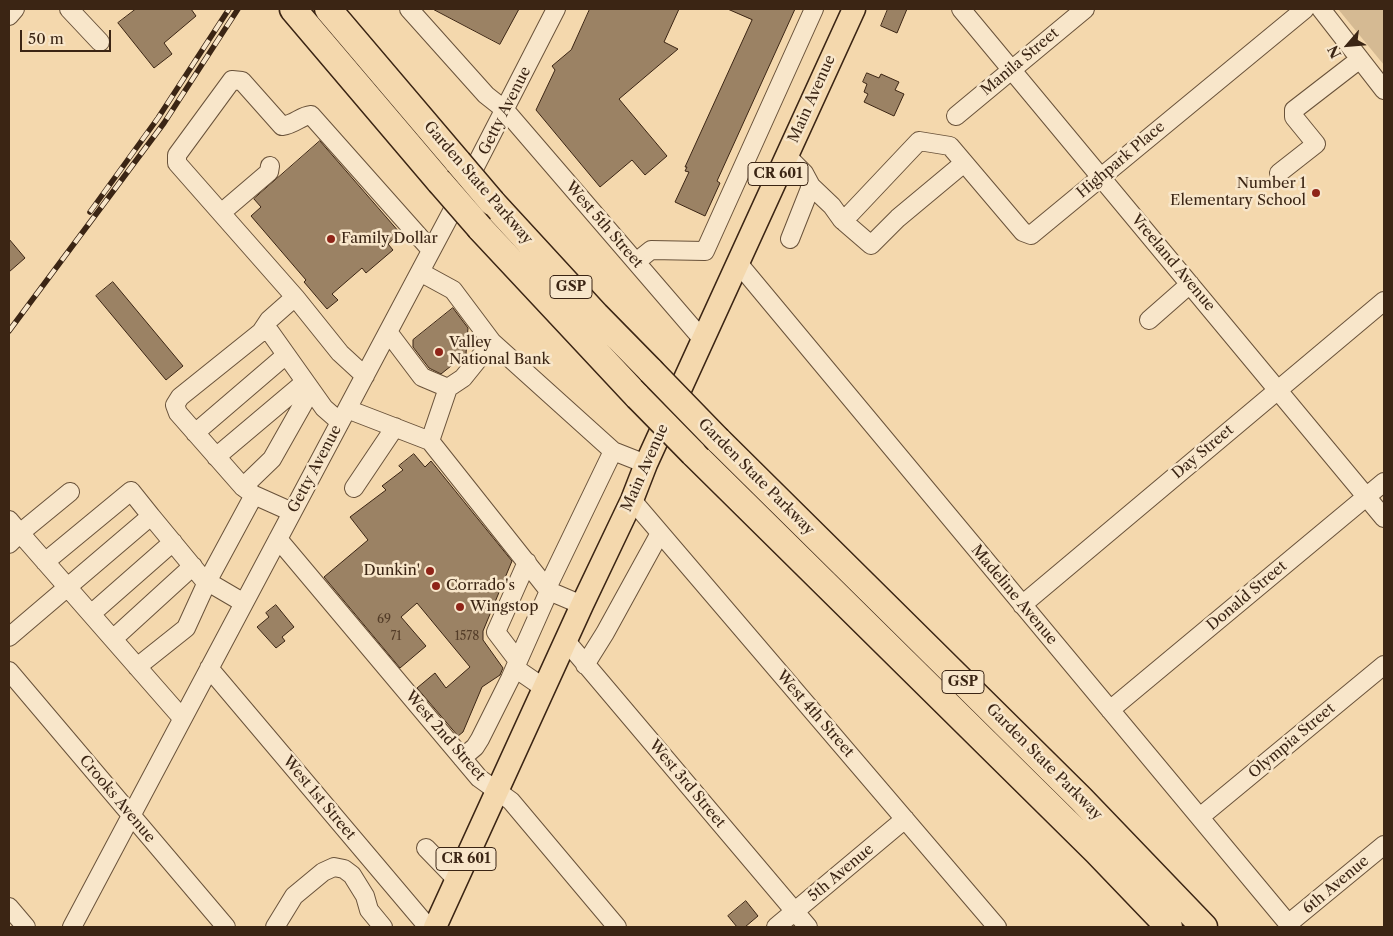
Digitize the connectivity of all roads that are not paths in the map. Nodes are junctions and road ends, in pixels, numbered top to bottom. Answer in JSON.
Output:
{"nodes":[{"id":1,"x":15,"y":9,"type":"edge"},
{"id":2,"x":68,"y":9,"type":"edge"},
{"id":3,"x":293,"y":9,"type":"edge"},
{"id":4,"x":328,"y":9,"type":"edge"},
{"id":5,"x":409,"y":9,"type":"edge"},
{"id":6,"x":556,"y":9,"type":"edge"},
{"id":7,"x":814,"y":9,"type":"edge"},
{"id":8,"x":854,"y":9,"type":"edge"},
{"id":9,"x":961,"y":9,"type":"edge"},
{"id":10,"x":1085,"y":9,"type":"edge"},
{"id":11,"x":1305,"y":9,"type":"edge"},
{"id":12,"x":1321,"y":9,"type":"edge"},
{"id":13,"x":9,"y":16,"type":"edge"},
{"id":14,"x":100,"y":42,"type":"dead end"},
{"id":15,"x":1360,"y":59,"type":"junction"},
{"id":16,"x":1012,"y":69,"type":"junction"},
{"id":17,"x":1384,"y":90,"type":"edge"},
{"id":18,"x":505,"y":110,"type":"junction"},
{"id":19,"x":956,"y":116,"type":"dead end"},
{"id":20,"x":787,"y":156,"type":"junction"},
{"id":21,"x":964,"y":163,"type":"junction"},
{"id":22,"x":270,"y":166,"type":"dead end"},
{"id":23,"x":1279,"y":173,"type":"dead end"},
{"id":24,"x":1101,"y":176,"type":"junction"},
{"id":25,"x":811,"y":186,"type":"junction"},
{"id":26,"x":221,"y":213,"type":"junction"},
{"id":27,"x":842,"y":220,"type":"junction"},
{"id":28,"x":790,"y":239,"type":"dead end"},
{"id":29,"x":431,"y":250,"type":"junction"},
{"id":30,"x":636,"y":262,"type":"junction"},
{"id":31,"x":738,"y":263,"type":"junction"},
{"id":32,"x":420,"y":272,"type":"junction"},
{"id":33,"x":1190,"y":284,"type":"junction"},
{"id":34,"x":295,"y":297,"type":"junction"},
{"id":35,"x":1384,"y":301,"type":"edge"},
{"id":36,"x":1149,"y":320,"type":"dead end"},
{"id":37,"x":261,"y":332,"type":"junction"},
{"id":38,"x":388,"y":332,"type":"junction"},
{"id":39,"x":703,"y":340,"type":"junction"},
{"id":40,"x":492,"y":342,"type":"junction"},
{"id":41,"x":286,"y":355,"type":"junction"},
{"id":42,"x":365,"y":376,"type":"junction"},
{"id":43,"x":308,"y":386,"type":"junction"},
{"id":44,"x":448,"y":388,"type":"junction"},
{"id":45,"x":1278,"y":389,"type":"junction"},
{"id":46,"x":344,"y":416,"type":"junction"},
{"id":47,"x":395,"y":427,"type":"junction"},
{"id":48,"x":195,"y":433,"type":"junction"},
{"id":49,"x":430,"y":441,"type":"junction"},
{"id":50,"x":613,"y":451,"type":"junction"},
{"id":51,"x":216,"y":457,"type":"junction"},
{"id":52,"x":646,"y":464,"type":"junction"},
{"id":53,"x":1384,"y":482,"type":"edge"},
{"id":54,"x":354,"y":488,"type":"dead end"},
{"id":55,"x":248,"y":491,"type":"junction"},
{"id":56,"x":70,"y":492,"type":"dead end"},
{"id":57,"x":1367,"y":497,"type":"junction"},
{"id":58,"x":632,"y":500,"type":"junction"},
{"id":59,"x":292,"y":512,"type":"junction"},
{"id":60,"x":151,"y":516,"type":"junction"},
{"id":61,"x":1384,"y":518,"type":"edge"},
{"id":62,"x":12,"y":533,"type":"edge"},
{"id":63,"x":660,"y":533,"type":"junction"},
{"id":64,"x":278,"y":539,"type":"junction"},
{"id":65,"x":173,"y":542,"type":"junction"},
{"id":66,"x":45,"y":562,"type":"junction"},
{"id":67,"x":527,"y":562,"type":"junction"},
{"id":68,"x":193,"y":566,"type":"junction"},
{"id":69,"x":207,"y":582,"type":"junction"},
{"id":70,"x":68,"y":587,"type":"junction"},
{"id":71,"x":548,"y":589,"type":"junction"},
{"id":72,"x":244,"y":603,"type":"junction"},
{"id":73,"x":582,"y":605,"type":"junction"},
{"id":74,"x":1022,"y":605,"type":"junction"},
{"id":75,"x":91,"y":614,"type":"junction"},
{"id":76,"x":9,"y":637,"type":"edge"},
{"id":77,"x":113,"y":639,"type":"junction"},
{"id":78,"x":566,"y":641,"type":"junction"},
{"id":79,"x":517,"y":664,"type":"junction"},
{"id":80,"x":585,"y":665,"type":"junction"},
{"id":81,"x":1384,"y":665,"type":"edge"},
{"id":82,"x":137,"y":667,"type":"junction"},
{"id":83,"x":209,"y":668,"type":"junction"},
{"id":84,"x":9,"y":671,"type":"edge"},
{"id":85,"x":544,"y":688,"type":"junction"},
{"id":86,"x":1110,"y":710,"type":"junction"},
{"id":87,"x":182,"y":718,"type":"junction"},
{"id":88,"x":462,"y":758,"type":"junction"},
{"id":89,"x":498,"y":791,"type":"junction"},
{"id":90,"x":130,"y":815,"type":"junction"},
{"id":91,"x":1200,"y":817,"type":"junction"},
{"id":92,"x":905,"y":819,"type":"junction"},
{"id":93,"x":1384,"y":845,"type":"edge"},
{"id":94,"x":426,"y":848,"type":"dead end"},
{"id":95,"x":457,"y":880,"type":"junction"},
{"id":96,"x":9,"y":907,"type":"edge"},
{"id":97,"x":795,"y":912,"type":"junction"},
{"id":98,"x":277,"y":926,"type":"edge"},
{"id":99,"x":1289,"y":926,"type":"edge"},
{"id":100,"x":26,"y":927,"type":"edge"},
{"id":101,"x":72,"y":927,"type":"edge"},
{"id":102,"x":226,"y":927,"type":"edge"},
{"id":103,"x":383,"y":927,"type":"edge"},
{"id":104,"x":428,"y":927,"type":"edge"},
{"id":105,"x":435,"y":927,"type":"edge"},
{"id":106,"x":617,"y":927,"type":"edge"},
{"id":107,"x":776,"y":927,"type":"edge"},
{"id":108,"x":808,"y":927,"type":"edge"},
{"id":109,"x":997,"y":927,"type":"edge"},
{"id":110,"x":1168,"y":927,"type":"edge"},
{"id":111,"x":1204,"y":927,"type":"edge"}],
"edges":[{"from":1,"to":13,"type":"street"},
{"from":2,"to":14,"type":"street"},
{"from":3,"to":110,"type":"highway","name":"Garden State Parkway","number":"GSP","bridge":true},
{"from":4,"to":111,"type":"highway","name":"Garden State Parkway","number":"GSP","bridge":true},
{"from":5,"to":18,"type":"street","name":"West 5th Street"},
{"from":6,"to":18,"type":"street","name":"Getty Avenue"},
{"from":7,"to":30,"type":"street"},
{"from":8,"to":20,"type":"main road","name":"Main Avenue","number":"CR 601"},
{"from":9,"to":16,"type":"street","name":"Vreeland Avenue"},
{"from":10,"to":16,"type":"street","name":"Manila Street"},
{"from":11,"to":24,"type":"street","name":"Highpark Place"},
{"from":12,"to":15,"type":"street"},
{"from":15,"to":17,"type":"street"},
{"from":15,"to":23,"type":"street"},
{"from":16,"to":19,"type":"street","name":"Manila Street"},
{"from":16,"to":24,"type":"street","name":"Vreeland Avenue"},
{"from":18,"to":29,"type":"street","name":"Getty Avenue"},
{"from":18,"to":30,"type":"street","name":"West 5th Street"},
{"from":20,"to":25,"type":"street"},
{"from":20,"to":31,"type":"main road","name":"Main Avenue","number":"CR 601"},
{"from":21,"to":24,"type":"street","name":"Highpark Place"},
{"from":21,"to":27,"type":"street"},
{"from":21,"to":27,"type":"street","name":"Highpark Place"},
{"from":22,"to":26,"type":"street"},
{"from":24,"to":33,"type":"street","name":"Vreeland Avenue"},
{"from":25,"to":27,"type":"street"},
{"from":25,"to":28,"type":"street"},
{"from":26,"to":29,"type":"street"},
{"from":26,"to":34,"type":"street"},
{"from":29,"to":32,"type":"street","name":"Getty Avenue"},
{"from":30,"to":39,"type":"street","name":"West 5th Street"},
{"from":31,"to":39,"type":"main road","name":"Main Avenue","number":"CR 601"},
{"from":31,"to":74,"type":"street","name":"Madeline Avenue"},
{"from":32,"to":38,"type":"street","name":"Getty Avenue"},
{"from":32,"to":40,"type":"street"},
{"from":33,"to":36,"type":"street"},
{"from":33,"to":45,"type":"street","name":"Vreeland Avenue"},
{"from":34,"to":37,"type":"street"},
{"from":34,"to":42,"type":"street"},
{"from":35,"to":45,"type":"street","name":"Day Street"},
{"from":37,"to":41,"type":"street"},
{"from":37,"to":48,"type":"street"},
{"from":38,"to":42,"type":"street","name":"Getty Avenue"},
{"from":38,"to":44,"type":"street"},
{"from":39,"to":52,"type":"main road","name":"Main Avenue","number":"CR 601"},
{"from":40,"to":44,"type":"street"},
{"from":40,"to":50,"type":"street"},
{"from":41,"to":43,"type":"street"},
{"from":41,"to":48,"type":"street"},
{"from":42,"to":46,"type":"street","name":"Getty Avenue"},
{"from":43,"to":46,"type":"street"},
{"from":43,"to":51,"type":"street"},
{"from":43,"to":55,"type":"street"},
{"from":44,"to":49,"type":"street"},
{"from":45,"to":57,"type":"street","name":"Vreeland Avenue"},
{"from":45,"to":74,"type":"street","name":"Day Street"},
{"from":46,"to":47,"type":"street"},
{"from":46,"to":59,"type":"street","name":"Getty Avenue"},
{"from":47,"to":49,"type":"street"},
{"from":47,"to":54,"type":"street"},
{"from":48,"to":51,"type":"street"},
{"from":49,"to":67,"type":"street"},
{"from":50,"to":52,"type":"street"},
{"from":50,"to":71,"type":"street"},
{"from":51,"to":55,"type":"street"},
{"from":52,"to":58,"type":"main road","name":"Main Avenue","number":"CR 601"},
{"from":53,"to":57,"type":"street","name":"Donald Street"},
{"from":55,"to":59,"type":"street"},
{"from":55,"to":69,"type":"street"},
{"from":56,"to":62,"type":"street"},
{"from":57,"to":61,"type":"street","name":"Vreeland Avenue"},
{"from":57,"to":86,"type":"street","name":"Donald Street"},
{"from":58,"to":63,"type":"street","name":"West 4th Street"},
{"from":58,"to":73,"type":"main road","name":"Main Avenue","number":"CR 601"},
{"from":59,"to":64,"type":"street","name":"Getty Avenue"},
{"from":60,"to":65,"type":"street"},
{"from":60,"to":66,"type":"street"},
{"from":60,"to":70,"type":"street"},
{"from":62,"to":66,"type":"street"},
{"from":63,"to":80,"type":"street"},
{"from":63,"to":92,"type":"street","name":"West 4th Street"},
{"from":64,"to":72,"type":"street","name":"Getty Avenue"},
{"from":64,"to":88,"type":"street","name":"West 2nd Street"},
{"from":65,"to":68,"type":"street"},
{"from":65,"to":75,"type":"street"},
{"from":66,"to":70,"type":"street"},
{"from":67,"to":71,"type":"street"},
{"from":67,"to":79,"type":"street"},
{"from":68,"to":69,"type":"street"},
{"from":68,"to":77,"type":"street"},
{"from":69,"to":72,"type":"street"},
{"from":69,"to":82,"type":"street"},
{"from":70,"to":75,"type":"street"},
{"from":70,"to":76,"type":"street"},
{"from":71,"to":73,"type":"street"},
{"from":71,"to":79,"type":"street"},
{"from":72,"to":83,"type":"street","name":"Getty Avenue"},
{"from":73,"to":78,"type":"main road","name":"Main Avenue","number":"CR 601"},
{"from":74,"to":86,"type":"street","name":"Madeline Avenue"},
{"from":75,"to":77,"type":"street"},
{"from":77,"to":82,"type":"street"},
{"from":78,"to":80,"type":"street","name":"West 3rd Street"},
{"from":78,"to":85,"type":"main road","name":"Main Avenue","number":"CR 601"},
{"from":79,"to":85,"type":"street"},
{"from":79,"to":88,"type":"street"},
{"from":80,"to":97,"type":"street","name":"West 3rd Street"},
{"from":81,"to":91,"type":"street","name":"Olympia Street"},
{"from":82,"to":87,"type":"street"},
{"from":83,"to":87,"type":"street","name":"Getty Avenue"},
{"from":83,"to":104,"type":"street","name":"West 1st Street"},
{"from":84,"to":90,"type":"street","name":"Crooks Avenue"},
{"from":85,"to":89,"type":"main road","name":"Main Avenue","number":"CR 601"},
{"from":86,"to":91,"type":"street","name":"Madeline Avenue"},
{"from":87,"to":90,"type":"street","name":"Getty Avenue"},
{"from":88,"to":89,"type":"street","name":"West 2nd Street"},
{"from":89,"to":95,"type":"main road","name":"Main Avenue","number":"CR 601"},
{"from":89,"to":106,"type":"street","name":"West 2nd Street"},
{"from":90,"to":101,"type":"street","name":"Getty Avenue"},
{"from":90,"to":102,"type":"street","name":"Crooks Avenue"},
{"from":91,"to":99,"type":"street","name":"Madeline Avenue"},
{"from":92,"to":97,"type":"street","name":"5th Avenue"},
{"from":92,"to":109,"type":"street","name":"West 4th Street"},
{"from":93,"to":99,"type":"street","name":"6th Avenue"},
{"from":94,"to":95,"type":"street"},
{"from":95,"to":105,"type":"main road","name":"Main Avenue","number":"CR 601"},
{"from":96,"to":100,"type":"street"},
{"from":97,"to":107,"type":"street","name":"5th Avenue"},
{"from":97,"to":108,"type":"street","name":"West 3rd Street"},
{"from":98,"to":103,"type":"street"}]}
